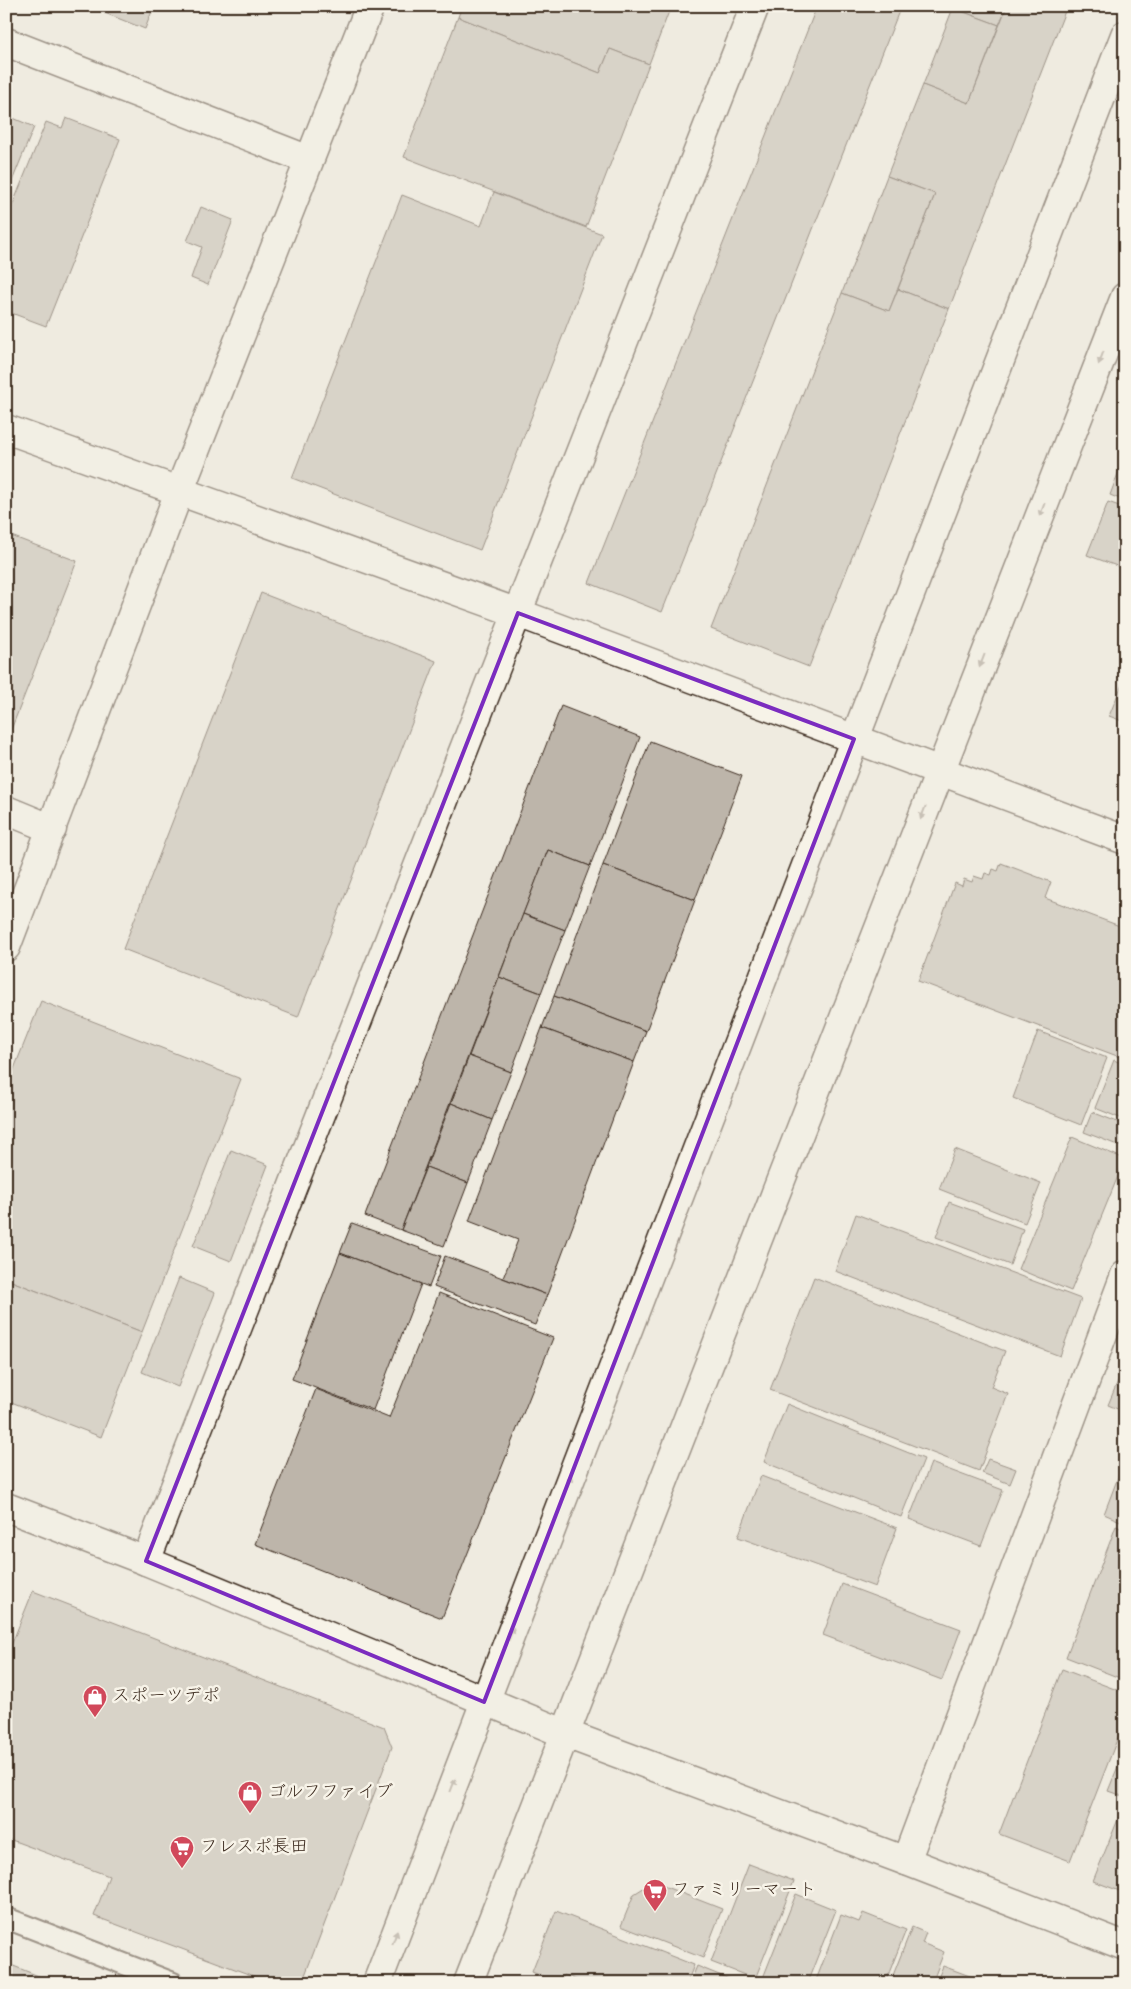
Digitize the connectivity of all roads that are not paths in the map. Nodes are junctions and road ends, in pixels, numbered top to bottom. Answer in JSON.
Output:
{"nodes":[{"id":1,"x":370,"y":6,"type":"edge"},
{"id":2,"x":754,"y":6,"type":"edge"},
{"id":3,"x":1125,"y":35,"type":"edge"},
{"id":4,"x":6,"y":42,"type":"edge"},
{"id":5,"x":309,"y":160,"type":"junction"},
{"id":6,"x":1125,"y":297,"type":"edge"},
{"id":7,"x":6,"y":428,"type":"edge"},
{"id":8,"x":179,"y":492,"type":"junction"},
{"id":9,"x":518,"y":613,"type":"junction"},
{"id":10,"x":854,"y":739,"type":"junction"},
{"id":11,"x":940,"y":772,"type":"junction"},
{"id":12,"x":6,"y":810,"type":"edge"},
{"id":13,"x":52,"y":830,"type":"junction"},
{"id":14,"x":1125,"y":840,"type":"edge"},
{"id":15,"x":6,"y":947,"type":"edge"},
{"id":16,"x":1125,"y":1275,"type":"edge"},
{"id":17,"x":6,"y":1507,"type":"edge"},
{"id":18,"x":146,"y":1561,"type":"junction"},
{"id":19,"x":484,"y":1702,"type":"junction"},
{"id":20,"x":566,"y":1734,"type":"junction"},
{"id":21,"x":906,"y":1861,"type":"junction"},
{"id":22,"x":6,"y":1918,"type":"edge"},
{"id":23,"x":1125,"y":1946,"type":"edge"},
{"id":24,"x":172,"y":1983,"type":"edge"},
{"id":25,"x":377,"y":1983,"type":"edge"},
{"id":26,"x":468,"y":1983,"type":"edge"}],
"edges":[{"from":1,"to":5,"type":"street"},
{"from":2,"to":9,"type":"street"},
{"from":3,"to":10,"type":"street"},
{"from":4,"to":5,"type":"street"},
{"from":5,"to":8,"type":"street"},
{"from":6,"to":11,"type":"street","one_way":true},
{"from":7,"to":8,"type":"street"},
{"from":8,"to":9,"type":"street"},
{"from":8,"to":13,"type":"street"},
{"from":9,"to":10,"type":"street"},
{"from":9,"to":18,"type":"street"},
{"from":10,"to":11,"type":"street"},
{"from":19,"to":10,"type":"street","one_way":true},
{"from":11,"to":14,"type":"street"},
{"from":11,"to":20,"type":"street","one_way":true},
{"from":12,"to":13,"type":"street"},
{"from":13,"to":15,"type":"street"},
{"from":16,"to":21,"type":"street"},
{"from":17,"to":18,"type":"street"},
{"from":18,"to":19,"type":"street"},
{"from":19,"to":20,"type":"street"},
{"from":25,"to":19,"type":"street","one_way":true},
{"from":20,"to":21,"type":"street"},
{"from":20,"to":26,"type":"street"},
{"from":21,"to":23,"type":"street"},
{"from":22,"to":24,"type":"lane"}]}
